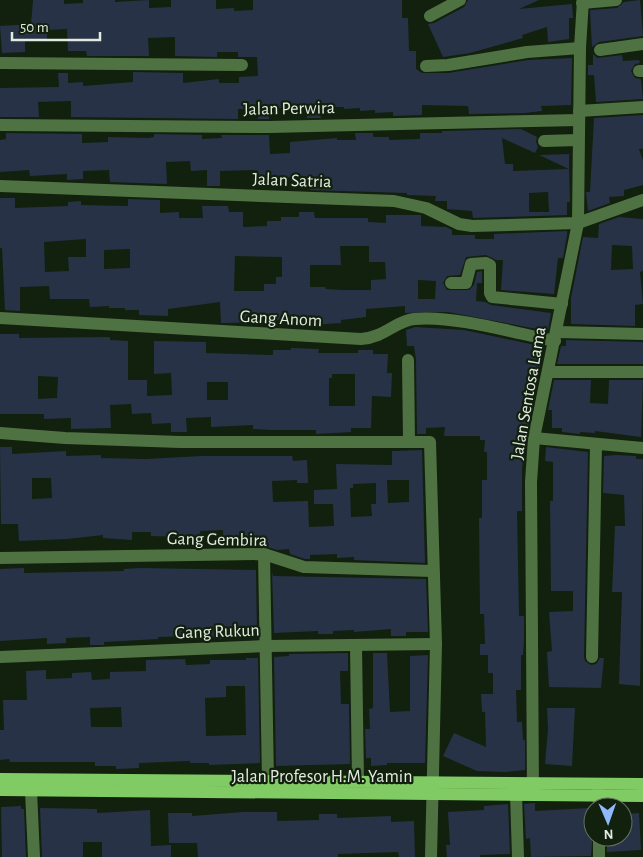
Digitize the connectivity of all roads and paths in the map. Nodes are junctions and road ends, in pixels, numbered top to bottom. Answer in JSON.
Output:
{"nodes":[{"id":1,"x":460,"y":0,"type":"edge"},
{"id":2,"x":616,"y":0,"type":"edge"},
{"id":3,"x":582,"y":1,"type":"edge"},
{"id":4,"x":430,"y":16,"type":"dead end"},
{"id":5,"x":643,"y":44,"type":"edge"},
{"id":6,"x":580,"y":48,"type":"junction"},
{"id":7,"x":600,"y":50,"type":"dead end"},
{"id":8,"x":0,"y":63,"type":"edge"},
{"id":9,"x":242,"y":65,"type":"dead end"},
{"id":10,"x":426,"y":66,"type":"dead end"},
{"id":11,"x":643,"y":107,"type":"edge"},
{"id":12,"x":579,"y":116,"type":"junction"},
{"id":13,"x":0,"y":125,"type":"edge"},
{"id":14,"x":578,"y":140,"type":"junction"},
{"id":15,"x":544,"y":141,"type":"dead end"},
{"id":16,"x":0,"y":186,"type":"edge"},
{"id":17,"x":643,"y":200,"type":"edge"},
{"id":18,"x":578,"y":223,"type":"junction"},
{"id":19,"x":451,"y":282,"type":"dead end"},
{"id":20,"x":562,"y":304,"type":"junction"},
{"id":21,"x":0,"y":318,"type":"edge"},
{"id":22,"x":643,"y":334,"type":"edge"},
{"id":23,"x":556,"y":336,"type":"junction"},
{"id":24,"x":408,"y":360,"type":"dead end"},
{"id":25,"x":549,"y":372,"type":"junction"},
{"id":26,"x":643,"y":372,"type":"edge"},
{"id":27,"x":0,"y":433,"type":"edge"},
{"id":28,"x":534,"y":438,"type":"junction"},
{"id":29,"x":409,"y":442,"type":"junction"},
{"id":30,"x":596,"y":444,"type":"junction"},
{"id":31,"x":643,"y":448,"type":"edge"},
{"id":32,"x":264,"y":554,"type":"junction"},
{"id":33,"x":0,"y":558,"type":"edge"},
{"id":34,"x":432,"y":571,"type":"junction"},
{"id":35,"x":436,"y":644,"type":"junction"},
{"id":36,"x":267,"y":646,"type":"junction"},
{"id":37,"x":356,"y":646,"type":"junction"},
{"id":38,"x":0,"y":657,"type":"edge"},
{"id":39,"x":592,"y":657,"type":"dead end"},
{"id":40,"x":0,"y":779,"type":"edge"},
{"id":41,"x":358,"y":781,"type":"junction"},
{"id":42,"x":432,"y":781,"type":"junction"},
{"id":43,"x":643,"y":784,"type":"edge"},
{"id":44,"x":275,"y":785,"type":"junction"},
{"id":45,"x":517,"y":788,"type":"junction"},
{"id":46,"x":533,"y":788,"type":"junction"},
{"id":47,"x":0,"y":790,"type":"edge"},
{"id":48,"x":31,"y":791,"type":"junction"},
{"id":49,"x":432,"y":794,"type":"junction"},
{"id":50,"x":598,"y":795,"type":"edge"},
{"id":51,"x":643,"y":796,"type":"edge"},
{"id":52,"x":34,"y":857,"type":"edge"},
{"id":53,"x":431,"y":857,"type":"edge"},
{"id":54,"x":518,"y":857,"type":"edge"}],
"edges":[{"from":1,"to":4,"type":"street"},
{"from":2,"to":3,"type":"street"},
{"from":3,"to":6,"type":"street","name":"Jalan Sentosa Lama"},
{"from":5,"to":7,"type":"street"},
{"from":6,"to":10,"type":"street"},
{"from":6,"to":12,"type":"street","name":"Jalan Sentosa Lama"},
{"from":8,"to":9,"type":"street"},
{"from":11,"to":12,"type":"street","name":"Jalan Perwira"},
{"from":12,"to":13,"type":"street","name":"Jalan Perwira"},
{"from":12,"to":14,"type":"street","name":"Jalan Sentosa Lama"},
{"from":14,"to":15,"type":"street"},
{"from":14,"to":18,"type":"street","name":"Jalan Sentosa Lama"},
{"from":16,"to":18,"type":"street","name":"Jalan Satria"},
{"from":17,"to":18,"type":"street","name":"Jalan Satria"},
{"from":18,"to":20,"type":"street","name":"Jalan Sentosa Lama"},
{"from":19,"to":20,"type":"street"},
{"from":20,"to":23,"type":"street","name":"Jalan Sentosa Lama"},
{"from":21,"to":23,"type":"street","name":"Gang Anom"},
{"from":22,"to":23,"type":"street","name":"Gang Anom"},
{"from":23,"to":25,"type":"street","name":"Jalan Sentosa Lama"},
{"from":24,"to":29,"type":"street"},
{"from":25,"to":26,"type":"street"},
{"from":25,"to":28,"type":"street","name":"Jalan Sentosa Lama"},
{"from":27,"to":29,"type":"street"},
{"from":28,"to":30,"type":"street"},
{"from":28,"to":46,"type":"street","name":"Jalan Sentosa Lama"},
{"from":29,"to":34,"type":"street"},
{"from":30,"to":31,"type":"street"},
{"from":30,"to":39,"type":"street"},
{"from":32,"to":33,"type":"street","name":"Gang Gembira"},
{"from":32,"to":34,"type":"street","name":"Gang Gembira"},
{"from":32,"to":36,"type":"street"},
{"from":34,"to":35,"type":"street"},
{"from":35,"to":37,"type":"street","name":"Gang Rukun"},
{"from":35,"to":42,"type":"street"},
{"from":36,"to":37,"type":"street","name":"Gang Rukun"},
{"from":36,"to":38,"type":"street","name":"Gang Rukun"},
{"from":36,"to":44,"type":"street"},
{"from":37,"to":41,"type":"street"},
{"from":40,"to":44,"type":"main road","name":"Jalan Profesor H.M. Yamin"},
{"from":41,"to":42,"type":"main road","name":"Jalan Profesor H.M. Yamin"},
{"from":41,"to":44,"type":"main road","name":"Jalan Profesor H.M. Yamin"},
{"from":42,"to":45,"type":"main road","name":"Jalan Profesor H.M. Yamin"},
{"from":42,"to":49,"type":"street"},
{"from":43,"to":50,"type":"main road","name":"Jalan Profesor H.M. Yamin"},
{"from":44,"to":48,"type":"main road","name":"Jalan Profesor H.M. Yamin"},
{"from":44,"to":49,"type":"main road","name":"Jalan Profesor H.M. Yamin"},
{"from":45,"to":46,"type":"main road","name":"Jalan Profesor H.M. Yamin"},
{"from":45,"to":49,"type":"main road","name":"Jalan Profesor H.M. Yamin"},
{"from":45,"to":54,"type":"street"},
{"from":46,"to":50,"type":"main road","name":"Jalan Profesor H.M. Yamin"},
{"from":47,"to":48,"type":"main road","name":"Jalan Profesor H.M. Yamin"},
{"from":48,"to":52,"type":"street"},
{"from":49,"to":53,"type":"street"},
{"from":50,"to":51,"type":"main road","name":"Jalan Profesor H.M. Yamin"}]}
